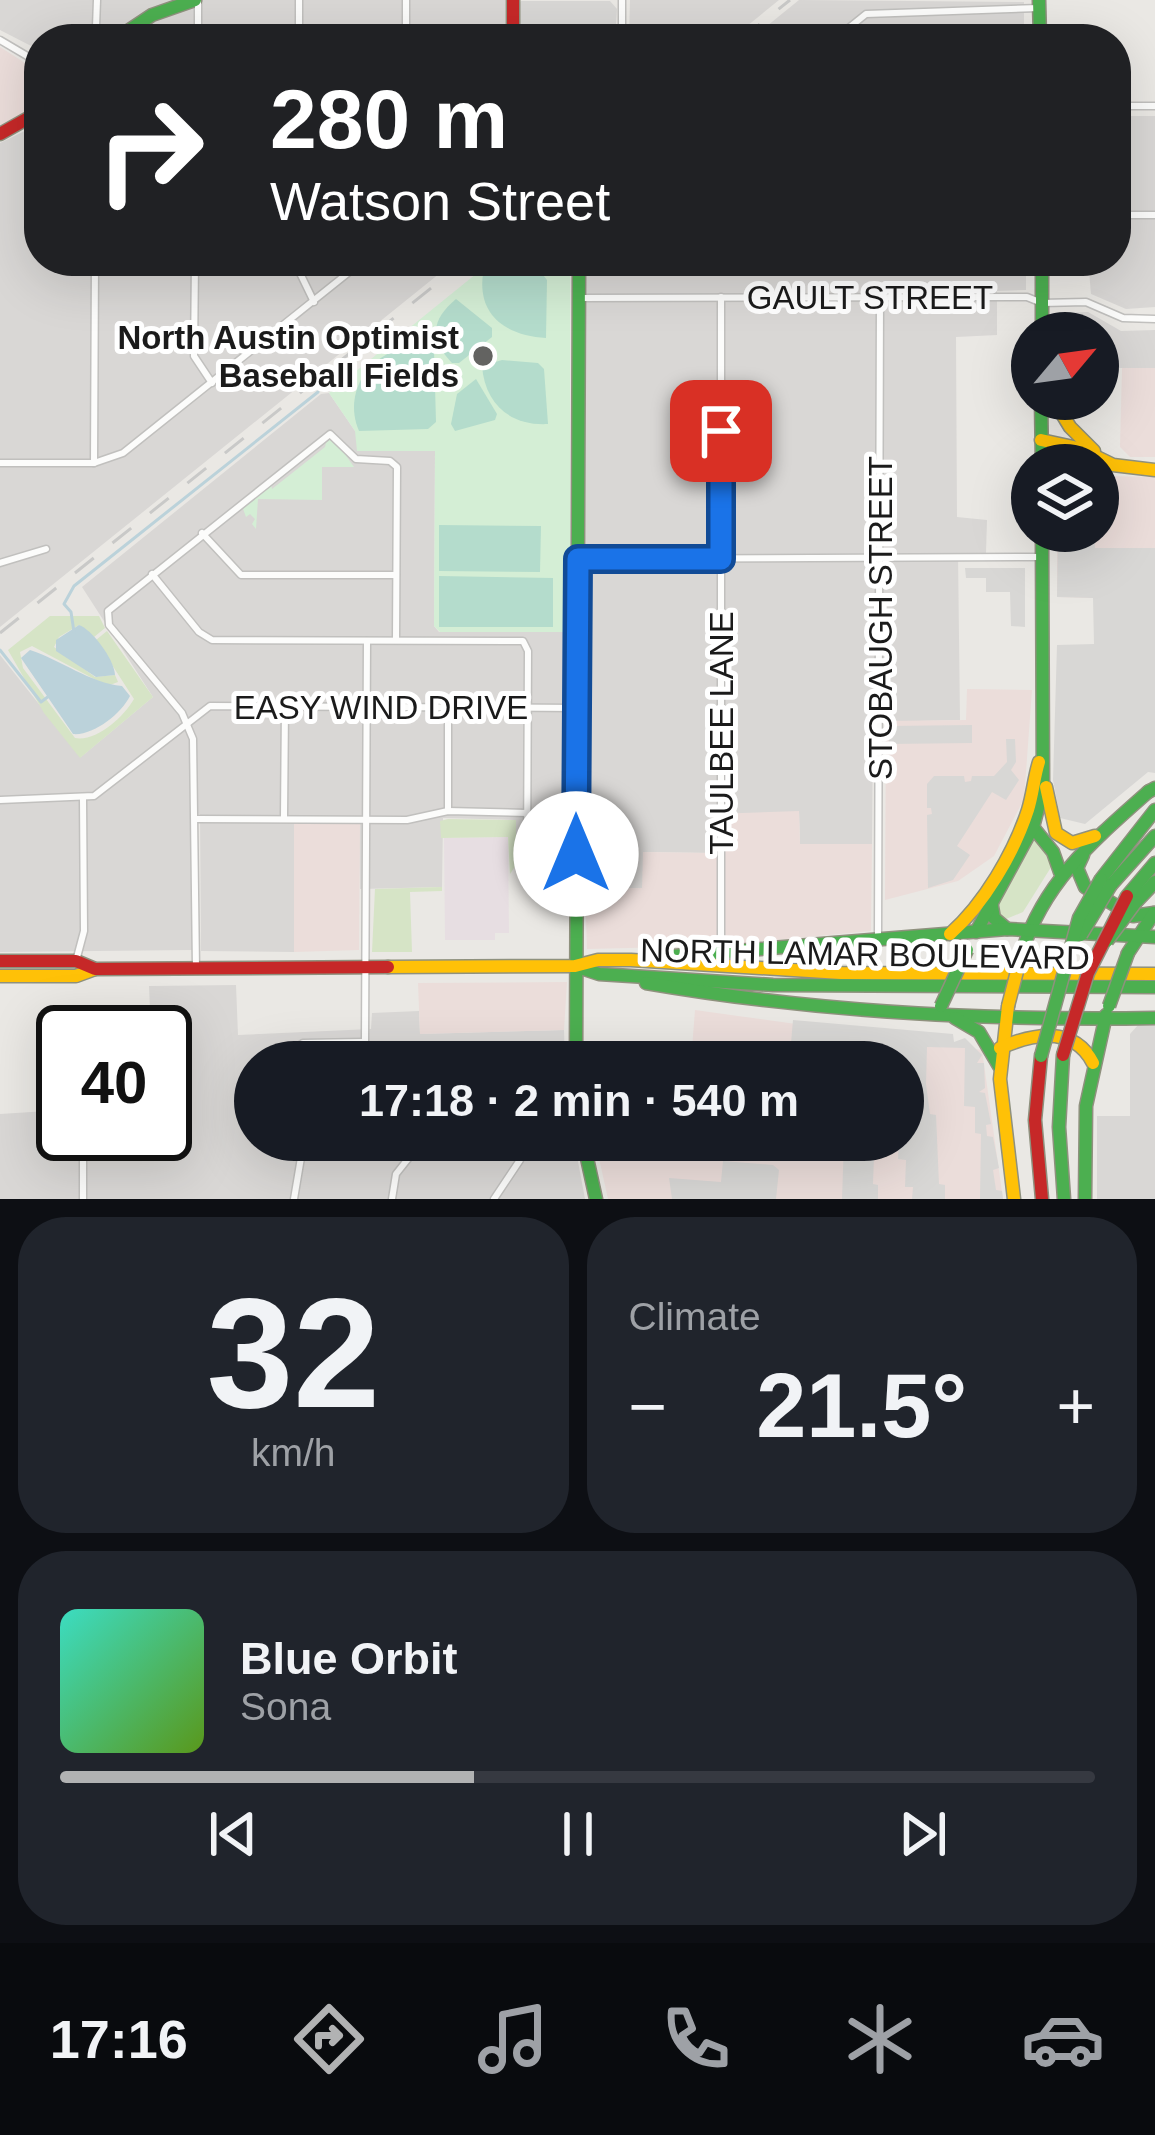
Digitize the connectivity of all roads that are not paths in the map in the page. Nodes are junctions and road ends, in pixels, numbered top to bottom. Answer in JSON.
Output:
{"nodes":[{"id":1,"x":197,"y":0,"type":"edge"},
{"id":2,"x":1039,"y":4,"type":"edge"},
{"id":3,"x":138,"y":24,"type":"edge"},
{"id":4,"x":854,"y":24,"type":"edge"},
{"id":5,"x":95,"y":276,"type":"edge"},
{"id":6,"x":195,"y":276,"type":"edge"},
{"id":7,"x":301,"y":276,"type":"edge"},
{"id":8,"x":345,"y":276,"type":"edge"},
{"id":9,"x":579,"y":276,"type":"edge"},
{"id":10,"x":1042,"y":276,"type":"edge"},
{"id":11,"x":722,"y":297,"type":"junction"},
{"id":12,"x":880,"y":297,"type":"junction"},
{"id":13,"x":579,"y":298,"type":"junction"},
{"id":14,"x":314,"y":302,"type":"junction"},
{"id":15,"x":1042,"y":303,"type":"junction"},
{"id":16,"x":1042,"y":312,"type":"edge"},
{"id":17,"x":1155,"y":319,"type":"edge"},
{"id":18,"x":212,"y":383,"type":"junction"},
{"id":19,"x":1041,"y":420,"type":"edge"},
{"id":20,"x":1066,"y":420,"type":"edge"},
{"id":21,"x":1041,"y":440,"type":"junction"},
{"id":22,"x":1042,"y":444,"type":"edge"},
{"id":23,"x":1060,"y":444,"type":"edge"},
{"id":24,"x":1088,"y":444,"type":"edge"},
{"id":25,"x":0,"y":463,"type":"edge"},
{"id":26,"x":94,"y":463,"type":"junction"},
{"id":27,"x":1119,"y":466,"type":"edge"},
{"id":28,"x":1155,"y":470,"type":"edge"},
{"id":29,"x":202,"y":533,"type":"junction"},
{"id":30,"x":46,"y":549,"type":"dead end"},
{"id":31,"x":1042,"y":552,"type":"edge"},
{"id":32,"x":1042,"y":557,"type":"junction"},
{"id":33,"x":880,"y":558,"type":"junction"},
{"id":34,"x":578,"y":559,"type":"junction"},
{"id":35,"x":721,"y":559,"type":"junction"},
{"id":36,"x":0,"y":563,"type":"edge"},
{"id":37,"x":152,"y":574,"type":"junction"},
{"id":38,"x":396,"y":575,"type":"junction"},
{"id":39,"x":367,"y":640,"type":"junction"},
{"id":40,"x":396,"y":640,"type":"junction"},
{"id":41,"x":285,"y":706,"type":"junction"},
{"id":42,"x":366,"y":706,"type":"junction"},
{"id":43,"x":448,"y":707,"type":"junction"},
{"id":44,"x":528,"y":708,"type":"junction"},
{"id":45,"x":577,"y":708,"type":"junction"},
{"id":46,"x":188,"y":722,"type":"junction"},
{"id":47,"x":1042,"y":765,"type":"junction"},
{"id":48,"x":1153,"y":788,"type":"edge"},
{"id":49,"x":83,"y":799,"type":"junction"},
{"id":50,"x":0,"y":800,"type":"edge"},
{"id":51,"x":1029,"y":809,"type":"junction"},
{"id":52,"x":1155,"y":810,"type":"edge"},
{"id":53,"x":448,"y":812,"type":"junction"},
{"id":54,"x":527,"y":813,"type":"junction"},
{"id":55,"x":284,"y":818,"type":"junction"},
{"id":56,"x":367,"y":818,"type":"junction"},
{"id":57,"x":197,"y":819,"type":"junction"},
{"id":58,"x":1033,"y":827,"type":"junction"},
{"id":59,"x":1105,"y":831,"type":"junction"},
{"id":60,"x":1155,"y":836,"type":"edge"},
{"id":61,"x":1089,"y":845,"type":"junction"},
{"id":62,"x":1155,"y":863,"type":"edge"},
{"id":63,"x":527,"y":867,"type":"dead end"},
{"id":64,"x":1060,"y":872,"type":"junction"},
{"id":65,"x":1106,"y":882,"type":"junction"},
{"id":66,"x":1155,"y":882,"type":"edge"},
{"id":67,"x":1132,"y":899,"type":"junction"},
{"id":68,"x":992,"y":901,"type":"junction"},
{"id":69,"x":1155,"y":912,"type":"edge"},
{"id":70,"x":1027,"y":928,"type":"junction"},
{"id":71,"x":1007,"y":929,"type":"junction"},
{"id":72,"x":976,"y":932,"type":"junction"},
{"id":73,"x":950,"y":934,"type":"junction"},
{"id":74,"x":1137,"y":935,"type":"junction"},
{"id":75,"x":1155,"y":937,"type":"edge"},
{"id":76,"x":878,"y":939,"type":"junction"},
{"id":77,"x":967,"y":950,"type":"junction"},
{"id":78,"x":721,"y":953,"type":"junction"},
{"id":79,"x":638,"y":960,"type":"junction"},
{"id":80,"x":76,"y":961,"type":"junction"},
{"id":81,"x":0,"y":962,"type":"edge"},
{"id":82,"x":575,"y":965,"type":"junction"},
{"id":83,"x":366,"y":967,"type":"junction"},
{"id":84,"x":95,"y":968,"type":"junction"},
{"id":85,"x":196,"y":968,"type":"junction"},
{"id":86,"x":1155,"y":974,"type":"edge"},
{"id":87,"x":0,"y":976,"type":"edge"},
{"id":88,"x":623,"y":976,"type":"junction"},
{"id":89,"x":1155,"y":987,"type":"edge"},
{"id":90,"x":941,"y":1012,"type":"junction"},
{"id":91,"x":1007,"y":1012,"type":"junction"},
{"id":92,"x":1106,"y":1013,"type":"junction"},
{"id":93,"x":1155,"y":1018,"type":"edge"},
{"id":94,"x":365,"y":1041,"type":"edge"},
{"id":95,"x":576,"y":1041,"type":"edge"},
{"id":96,"x":1000,"y":1048,"type":"junction"},
{"id":97,"x":1093,"y":1063,"type":"junction"},
{"id":98,"x":999,"y":1066,"type":"junction"},
{"id":99,"x":83,"y":1161,"type":"edge"},
{"id":100,"x":299,"y":1161,"type":"edge"},
{"id":101,"x":406,"y":1161,"type":"edge"},
{"id":102,"x":519,"y":1161,"type":"edge"},
{"id":103,"x":588,"y":1161,"type":"edge"},
{"id":104,"x":83,"y":1199,"type":"edge"},
{"id":105,"x":293,"y":1199,"type":"edge"},
{"id":106,"x":392,"y":1199,"type":"edge"},
{"id":107,"x":494,"y":1199,"type":"edge"},
{"id":108,"x":596,"y":1199,"type":"edge"},
{"id":109,"x":1014,"y":1199,"type":"edge"},
{"id":110,"x":1042,"y":1199,"type":"edge"},
{"id":111,"x":1064,"y":1199,"type":"edge"},
{"id":112,"x":1085,"y":1199,"type":"edge"}],
"edges":[{"from":1,"to":3,"type":"main road"},
{"from":2,"to":4,"type":"street"},
{"from":5,"to":26,"type":"street"},
{"from":6,"to":18,"type":"street"},
{"from":7,"to":14,"type":"street"},
{"from":8,"to":14,"type":"street"},
{"from":9,"to":13,"type":"main road"},
{"from":10,"to":15,"type":"main road"},
{"from":11,"to":12,"type":"street","name":"GAULT STREET"},
{"from":11,"to":13,"type":"street","name":"GAULT STREET"},
{"from":11,"to":35,"type":"street","name":"TAULBEE LANE"},
{"from":12,"to":15,"type":"street","name":"GAULT STREET"},
{"from":12,"to":33,"type":"street","name":"STOBAUGH STREET"},
{"from":13,"to":34,"type":"main road"},
{"from":14,"to":18,"type":"street"},
{"from":15,"to":16,"type":"main road"},
{"from":15,"to":17,"type":"street","name":"GAULT STREET"},
{"from":18,"to":26,"type":"street"},
{"from":19,"to":21,"type":"main road"},
{"from":20,"to":24,"type":"main road"},
{"from":21,"to":22,"type":"main road"},
{"from":21,"to":23,"type":"main road"},
{"from":25,"to":26,"type":"street"},
{"from":27,"to":28,"type":"main road"},
{"from":29,"to":37,"type":"street"},
{"from":29,"to":38,"type":"street"},
{"from":29,"to":38,"type":"street"},
{"from":30,"to":36,"type":"street"},
{"from":31,"to":32,"type":"main road"},
{"from":32,"to":33,"type":"street"},
{"from":32,"to":47,"type":"main road"},
{"from":33,"to":35,"type":"street"},
{"from":33,"to":76,"type":"street","name":"STOBAUGH STREET"},
{"from":34,"to":35,"type":"street"},
{"from":34,"to":45,"type":"main road"},
{"from":35,"to":78,"type":"street","name":"TAULBEE LANE"},
{"from":37,"to":39,"type":"street"},
{"from":37,"to":46,"type":"street"},
{"from":38,"to":40,"type":"street"},
{"from":39,"to":40,"type":"street"},
{"from":39,"to":42,"type":"street"},
{"from":40,"to":44,"type":"street"},
{"from":41,"to":42,"type":"street","name":"EASY WIND DRIVE"},
{"from":41,"to":46,"type":"street","name":"EASY WIND DRIVE"},
{"from":41,"to":55,"type":"street"},
{"from":42,"to":43,"type":"street","name":"EASY WIND DRIVE"},
{"from":42,"to":56,"type":"street"},
{"from":43,"to":44,"type":"street","name":"EASY WIND DRIVE"},
{"from":43,"to":53,"type":"street"},
{"from":44,"to":45,"type":"street","name":"EASY WIND DRIVE"},
{"from":44,"to":54,"type":"street"},
{"from":45,"to":82,"type":"main road"},
{"from":46,"to":49,"type":"street","name":"EASY WIND DRIVE"},
{"from":46,"to":57,"type":"street"},
{"from":47,"to":51,"type":"main road"},
{"from":47,"to":58,"type":"main road"},
{"from":47,"to":59,"type":"main road"},
{"from":48,"to":59,"type":"main road"},
{"from":49,"to":50,"type":"street"},
{"from":49,"to":80,"type":"street"},
{"from":51,"to":58,"type":"main road"},
{"from":51,"to":73,"type":"main road"},
{"from":52,"to":65,"type":"main road"},
{"from":53,"to":54,"type":"street"},
{"from":53,"to":56,"type":"street"},
{"from":54,"to":63,"type":"street"},
{"from":55,"to":56,"type":"street"},
{"from":55,"to":57,"type":"street"},
{"from":56,"to":83,"type":"street"},
{"from":57,"to":85,"type":"street"},
{"from":58,"to":64,"type":"main road"},
{"from":58,"to":68,"type":"main road"},
{"from":59,"to":61,"type":"main road"},
{"from":60,"to":65,"type":"main road"},
{"from":61,"to":64,"type":"main road"},
{"from":61,"to":69,"type":"main road"},
{"from":62,"to":67,"type":"main road"},
{"from":64,"to":70,"type":"main road"},
{"from":65,"to":110,"type":"main road","bridge":true},
{"from":66,"to":67,"type":"main road"},
{"from":67,"to":111,"type":"main road","bridge":true},
{"from":68,"to":71,"type":"main road"},
{"from":68,"to":72,"type":"main road"},
{"from":69,"to":74,"type":"main road"},
{"from":70,"to":71,"type":"main road"},
{"from":70,"to":74,"type":"main road"},
{"from":70,"to":91,"type":"main road","bridge":true},
{"from":71,"to":72,"type":"main road"},
{"from":72,"to":73,"type":"main road"},
{"from":72,"to":77,"type":"main road"},
{"from":73,"to":76,"type":"main road"},
{"from":73,"to":77,"type":"main road"},
{"from":74,"to":75,"type":"main road"},
{"from":74,"to":92,"type":"main road","bridge":true},
{"from":76,"to":78,"type":"main road"},
{"from":77,"to":90,"type":"main road","bridge":true},
{"from":78,"to":79,"type":"main road"},
{"from":79,"to":82,"type":"main road","name":"NORTH LAMAR BOULEVARD"},
{"from":79,"to":86,"type":"main road","name":"NORTH LAMAR BOULEVARD"},
{"from":80,"to":81,"type":"main road","name":"NORTH LAMAR BOULEVARD"},
{"from":80,"to":84,"type":"main road","name":"NORTH LAMAR BOULEVARD"},
{"from":82,"to":83,"type":"main road","name":"NORTH LAMAR BOULEVARD"},
{"from":82,"to":88,"type":"main road","name":"NORTH LAMAR BOULEVARD"},
{"from":82,"to":95,"type":"main road"},
{"from":83,"to":85,"type":"main road","name":"NORTH LAMAR BOULEVARD"},
{"from":83,"to":94,"type":"street"},
{"from":84,"to":85,"type":"main road","name":"NORTH LAMAR BOULEVARD"},
{"from":84,"to":87,"type":"main road","name":"NORTH LAMAR BOULEVARD"},
{"from":88,"to":89,"type":"main road","name":"NORTH LAMAR BOULEVARD"},
{"from":88,"to":90,"type":"main road"},
{"from":90,"to":91,"type":"main road"},
{"from":90,"to":98,"type":"main road"},
{"from":91,"to":92,"type":"main road"},
{"from":91,"to":96,"type":"main road"},
{"from":92,"to":93,"type":"main road"},
{"from":92,"to":97,"type":"main road"},
{"from":96,"to":97,"type":"main road"},
{"from":96,"to":98,"type":"main road"},
{"from":97,"to":112,"type":"main road"},
{"from":98,"to":109,"type":"main road"},
{"from":99,"to":104,"type":"street"},
{"from":100,"to":105,"type":"street"},
{"from":101,"to":106,"type":"street"},
{"from":102,"to":107,"type":"street"},
{"from":103,"to":108,"type":"main road"}]}
